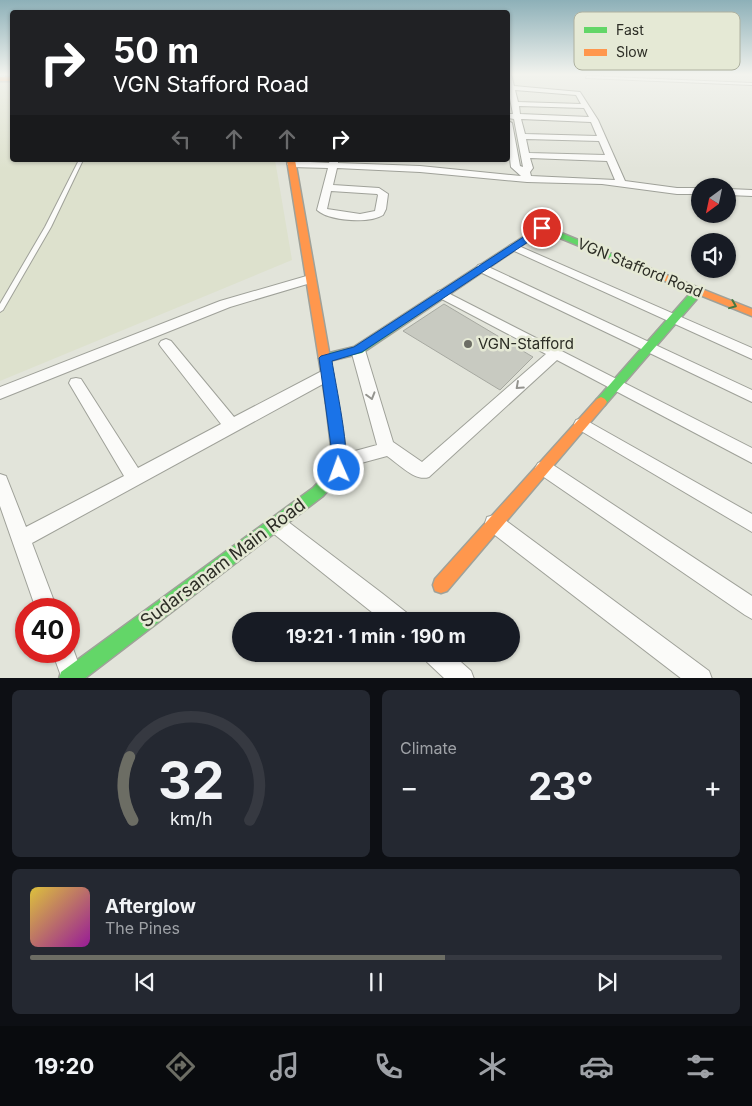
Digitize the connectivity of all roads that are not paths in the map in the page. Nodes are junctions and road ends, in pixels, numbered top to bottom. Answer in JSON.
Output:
{"nodes":[{"id":1,"x":514,"y":106,"type":"edge"},
{"id":2,"x":573,"y":106,"type":"edge"},
{"id":3,"x":586,"y":106,"type":"joint"},
{"id":4,"x":510,"y":116,"type":"edge"},
{"id":5,"x":517,"y":117,"type":"junction"},
{"id":6,"x":594,"y":120,"type":"junction"},
{"id":7,"x":521,"y":136,"type":"junction"},
{"id":8,"x":602,"y":139,"type":"junction"},
{"id":9,"x":510,"y":153,"type":"edge"},
{"id":10,"x":525,"y":154,"type":"junction"},
{"id":11,"x":610,"y":158,"type":"junction"},
{"id":12,"x":80,"y":162,"type":"edge"},
{"id":13,"x":291,"y":162,"type":"edge"},
{"id":14,"x":333,"y":163,"type":"edge"},
{"id":15,"x":420,"y":165,"type":"edge"},
{"id":16,"x":526,"y":175,"type":"junction"},
{"id":17,"x":621,"y":183,"type":"junction"},
{"id":18,"x":327,"y":188,"type":"junction"},
{"id":19,"x":691,"y":191,"type":"edge"},
{"id":20,"x":736,"y":192,"type":"edge"},
{"id":21,"x":752,"y":193,"type":"edge"},
{"id":22,"x":514,"y":247,"type":"junction"},
{"id":23,"x":482,"y":268,"type":"junction"},
{"id":24,"x":310,"y":279,"type":"junction"},
{"id":25,"x":698,"y":291,"type":"junction"},
{"id":26,"x":442,"y":294,"type":"junction"},
{"id":27,"x":0,"y":310,"type":"edge"},
{"id":28,"x":752,"y":313,"type":"edge"},
{"id":29,"x":674,"y":319,"type":"junction"},
{"id":30,"x":166,"y":344,"type":"dead end"},
{"id":31,"x":649,"y":348,"type":"junction"},
{"id":32,"x":358,"y":350,"type":"junction"},
{"id":33,"x":556,"y":353,"type":"junction"},
{"id":34,"x":752,"y":354,"type":"edge"},
{"id":35,"x":326,"y":367,"type":"junction"},
{"id":36,"x":76,"y":383,"type":"dead end"},
{"id":37,"x":616,"y":385,"type":"junction"},
{"id":38,"x":0,"y":393,"type":"edge"},
{"id":39,"x":752,"y":396,"type":"edge"},
{"id":40,"x":582,"y":424,"type":"junction"},
{"id":41,"x":232,"y":426,"type":"junction"},
{"id":42,"x":386,"y":446,"type":"junction"},
{"id":43,"x":752,"y":456,"type":"edge"},
{"id":44,"x":339,"y":462,"type":"junction"},
{"id":45,"x":544,"y":468,"type":"junction"},
{"id":46,"x":134,"y":479,"type":"junction"},
{"id":47,"x":0,"y":481,"type":"edge"},
{"id":48,"x":494,"y":523,"type":"junction"},
{"id":49,"x":276,"y":524,"type":"junction"},
{"id":50,"x":752,"y":524,"type":"edge"},
{"id":51,"x":22,"y":540,"type":"junction"},
{"id":52,"x":442,"y":585,"type":"dead end"},
{"id":53,"x":43,"y":598,"type":"edge"},
{"id":54,"x":752,"y":608,"type":"edge"},
{"id":55,"x":388,"y":612,"type":"edge"},
{"id":56,"x":444,"y":662,"type":"edge"},
{"id":57,"x":66,"y":663,"type":"edge"},
{"id":58,"x":70,"y":677,"type":"edge"},
{"id":59,"x":463,"y":678,"type":"edge"},
{"id":60,"x":701,"y":678,"type":"edge"}],
"edges":[{"from":1,"to":5,"type":"street"},
{"from":2,"to":3,"type":"street"},
{"from":3,"to":6,"type":"street"},
{"from":4,"to":5,"type":"street"},
{"from":5,"to":6,"type":"street"},
{"from":5,"to":7,"type":"street"},
{"from":6,"to":8,"type":"street"},
{"from":7,"to":8,"type":"street"},
{"from":7,"to":10,"type":"street"},
{"from":8,"to":11,"type":"street"},
{"from":9,"to":16,"type":"street"},
{"from":10,"to":11,"type":"street"},
{"from":10,"to":16,"type":"street"},
{"from":11,"to":17,"type":"street"},
{"from":12,"to":27,"type":"lane"},
{"from":13,"to":14,"type":"street"},
{"from":13,"to":24,"type":"street"},
{"from":14,"to":15,"type":"street"},
{"from":14,"to":18,"type":"street"},
{"from":15,"to":16,"type":"street"},
{"from":16,"to":17,"type":"street"},
{"from":17,"to":19,"type":"street"},
{"from":18,"to":18,"type":"street"},
{"from":20,"to":21,"type":"street"},
{"from":22,"to":23,"type":"street","name":"VGN Stafford Road"},
{"from":22,"to":25,"type":"street","name":"VGN Stafford Road"},
{"from":22,"to":29,"type":"street"},
{"from":23,"to":26,"type":"street","name":"VGN Stafford Road"},
{"from":23,"to":31,"type":"street"},
{"from":24,"to":35,"type":"street"},
{"from":24,"to":38,"type":"street"},
{"from":25,"to":28,"type":"street","name":"VGN Stafford Road","one_way":true},
{"from":25,"to":29,"type":"street"},
{"from":26,"to":32,"type":"street","name":"VGN Stafford Road"},
{"from":26,"to":33,"type":"street"},
{"from":29,"to":31,"type":"street"},
{"from":29,"to":34,"type":"street"},
{"from":30,"to":41,"type":"street"},
{"from":31,"to":37,"type":"street"},
{"from":31,"to":39,"type":"street"},
{"from":32,"to":35,"type":"street","name":"VGN Stafford Road"},
{"from":32,"to":42,"type":"street","one_way":true},
{"from":33,"to":37,"type":"street"},
{"from":33,"to":42,"type":"street","one_way":true},
{"from":35,"to":41,"type":"street"},
{"from":35,"to":44,"type":"street"},
{"from":36,"to":46,"type":"street"},
{"from":37,"to":40,"type":"street"},
{"from":37,"to":43,"type":"street"},
{"from":40,"to":45,"type":"street"},
{"from":40,"to":50,"type":"street"},
{"from":41,"to":46,"type":"street"},
{"from":42,"to":44,"type":"street"},
{"from":44,"to":49,"type":"street","name":"Sudarsanam Main Road"},
{"from":45,"to":48,"type":"street"},
{"from":45,"to":54,"type":"street"},
{"from":46,"to":51,"type":"street"},
{"from":47,"to":51,"type":"street"},
{"from":48,"to":52,"type":"street"},
{"from":48,"to":60,"type":"street"},
{"from":49,"to":55,"type":"street"},
{"from":49,"to":58,"type":"street","name":"Sudarsanam Main Road"},
{"from":51,"to":53,"type":"street"},
{"from":56,"to":59,"type":"street"},
{"from":57,"to":58,"type":"street"}]}
